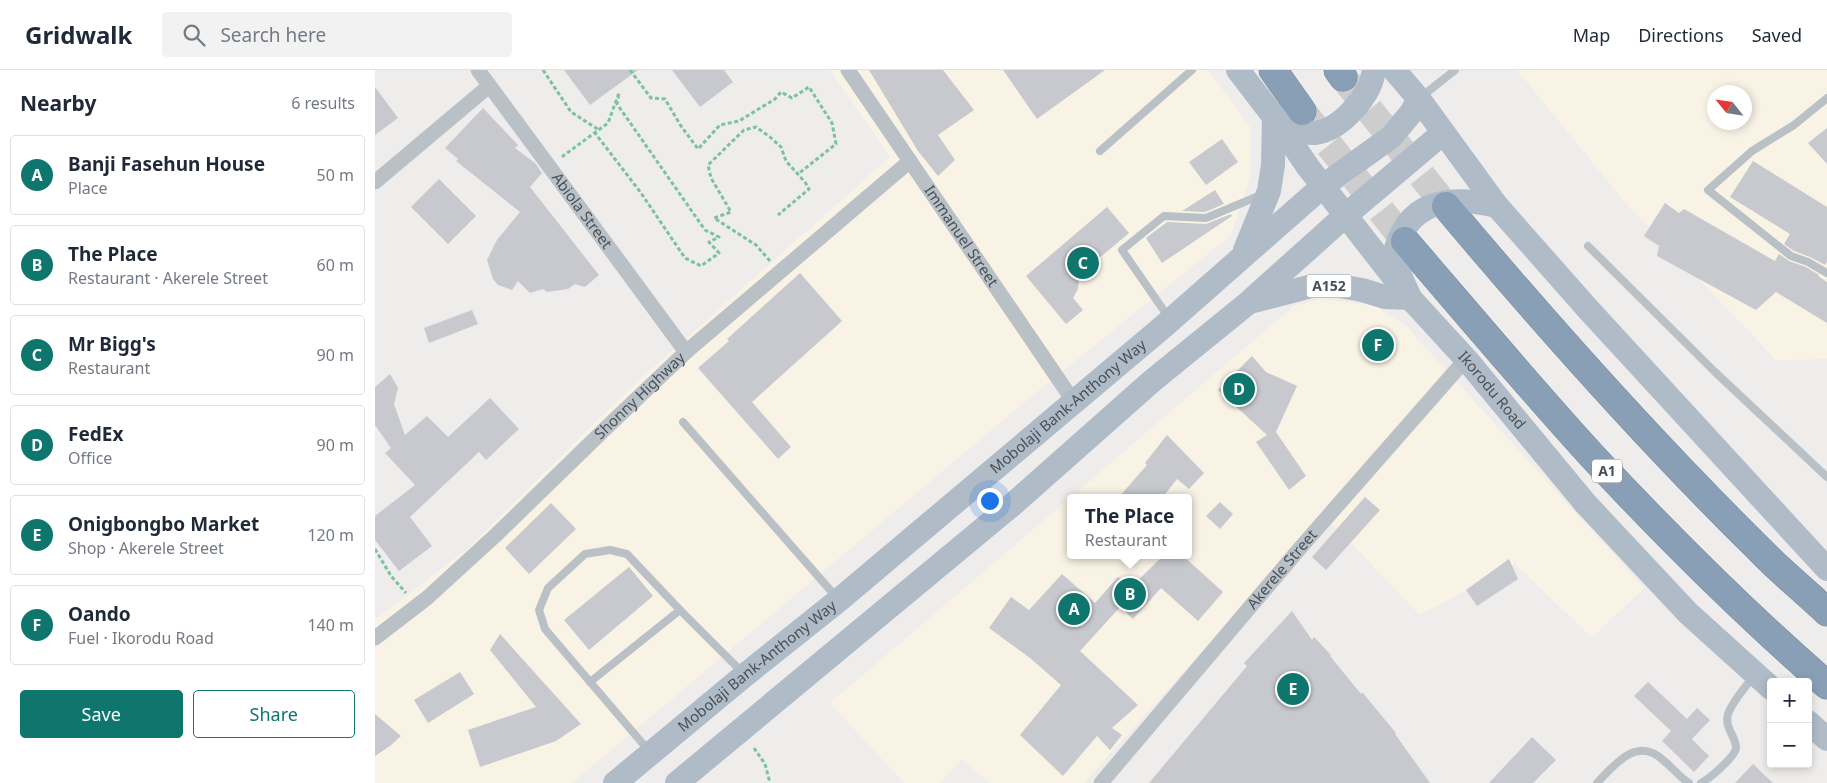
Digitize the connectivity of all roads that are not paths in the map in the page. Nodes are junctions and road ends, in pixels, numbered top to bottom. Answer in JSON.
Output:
{"nodes":[{"id":1,"x":478,"y":70,"type":"edge"},
{"id":2,"x":848,"y":70,"type":"edge"},
{"id":3,"x":1192,"y":70,"type":"edge"},
{"id":4,"x":1238,"y":70,"type":"edge"},
{"id":5,"x":1273,"y":70,"type":"edge"},
{"id":6,"x":1374,"y":70,"type":"edge"},
{"id":7,"x":1394,"y":70,"type":"edge"},
{"id":8,"x":1455,"y":70,"type":"edge"},
{"id":9,"x":489,"y":86,"type":"junction"},
{"id":10,"x":1827,"y":98,"type":"edge"},
{"id":11,"x":1419,"y":99,"type":"junction"},
{"id":12,"x":1302,"y":111,"type":"tunnel mouth"},
{"id":13,"x":1274,"y":117,"type":"junction"},
{"id":14,"x":1443,"y":133,"type":"junction"},
{"id":15,"x":1100,"y":152,"type":"dead end"},
{"id":16,"x":910,"y":161,"type":"junction"},
{"id":17,"x":375,"y":182,"type":"edge"},
{"id":18,"x":1323,"y":186,"type":"junction"},
{"id":19,"x":1269,"y":192,"type":"junction"},
{"id":20,"x":1446,"y":206,"type":"tunnel mouth"},
{"id":21,"x":1497,"y":206,"type":"junction"},
{"id":22,"x":1346,"y":215,"type":"junction"},
{"id":23,"x":1405,"y":241,"type":"tunnel mouth"},
{"id":24,"x":1588,"y":246,"type":"dead end"},
{"id":25,"x":1243,"y":256,"type":"junction"},
{"id":26,"x":1827,"y":273,"type":"edge"},
{"id":27,"x":1410,"y":298,"type":"junction"},
{"id":28,"x":1248,"y":303,"type":"junction"},
{"id":29,"x":1170,"y":320,"type":"junction"},
{"id":30,"x":686,"y":352,"type":"junction"},
{"id":31,"x":1465,"y":359,"type":"junction"},
{"id":32,"x":1074,"y":402,"type":"junction"},
{"id":33,"x":683,"y":422,"type":"dead end"},
{"id":34,"x":1827,"y":477,"type":"edge"},
{"id":35,"x":1827,"y":569,"type":"edge"},
{"id":36,"x":839,"y":600,"type":"junction"},
{"id":37,"x":680,"y":610,"type":"junction"},
{"id":38,"x":1827,"y":612,"type":"edge"},
{"id":39,"x":375,"y":638,"type":"edge"},
{"id":40,"x":745,"y":675,"type":"junction"},
{"id":41,"x":1763,"y":681,"type":"edge"},
{"id":42,"x":590,"y":682,"type":"junction"},
{"id":43,"x":1827,"y":685,"type":"edge"},
{"id":44,"x":1809,"y":723,"type":"edge"},
{"id":45,"x":1827,"y":739,"type":"edge"},
{"id":46,"x":651,"y":753,"type":"junction"},
{"id":47,"x":615,"y":783,"type":"edge"},
{"id":48,"x":677,"y":783,"type":"edge"},
{"id":49,"x":1101,"y":783,"type":"edge"},
{"id":50,"x":1597,"y":783,"type":"edge"},
{"id":51,"x":1689,"y":783,"type":"edge"},
{"id":52,"x":1701,"y":783,"type":"edge"}],
"edges":[{"from":1,"to":9,"type":"street","name":"Abiola Street"},
{"from":2,"to":16,"type":"street","name":"Immanuel Street"},
{"from":3,"to":15,"type":"lane"},
{"from":4,"to":13,"type":"main road","name":"Ikorodu Road"},
{"from":5,"to":12,"type":"highway"},
{"from":6,"to":13,"type":"main road"},
{"from":7,"to":11,"type":"main road"},
{"from":8,"to":11,"type":"lane"},
{"from":9,"to":17,"type":"street"},
{"from":9,"to":30,"type":"street","name":"Abiola Street"},
{"from":10,"to":26,"type":"lane"},
{"from":11,"to":14,"type":"main road"},
{"from":11,"to":18,"type":"main road","name":"Mobolaji Bank-Anthony Way"},
{"from":13,"to":18,"type":"main road","name":"Ikorodu Road"},
{"from":13,"to":19,"type":"main road"},
{"from":14,"to":21,"type":"main road"},
{"from":14,"to":22,"type":"main road","number":"A152"},
{"from":16,"to":30,"type":"street","name":"Shonny Highway"},
{"from":16,"to":32,"type":"street","name":"Immanuel Street"},
{"from":18,"to":22,"type":"main road","name":"Ikorodu Road"},
{"from":18,"to":25,"type":"main road","name":"Mobolaji Bank-Anthony Way"},
{"from":19,"to":25,"type":"main road"},
{"from":19,"to":29,"type":"lane"},
{"from":20,"to":38,"type":"highway"},
{"from":21,"to":27,"type":"main road"},
{"from":21,"to":35,"type":"main road"},
{"from":22,"to":27,"type":"main road","name":"Ikorodu Road"},
{"from":22,"to":28,"type":"main road","number":"A152"},
{"from":23,"to":43,"type":"highway","number":"A1"},
{"from":24,"to":34,"type":"lane"},
{"from":25,"to":29,"type":"main road","name":"Mobolaji Bank-Anthony Way"},
{"from":27,"to":28,"type":"main road","number":"A152"},
{"from":27,"to":31,"type":"main road","name":"Ikorodu Road"},
{"from":28,"to":48,"type":"main road","number":"A152"},
{"from":29,"to":32,"type":"main road","name":"Mobolaji Bank-Anthony Way"},
{"from":30,"to":39,"type":"street","name":"Shonny Highway"},
{"from":31,"to":41,"type":"main road","name":"Ikorodu Road"},
{"from":31,"to":49,"type":"street","name":"Akerele Street"},
{"from":32,"to":36,"type":"main road","name":"Mobolaji Bank-Anthony Way"},
{"from":33,"to":36,"type":"lane"},
{"from":36,"to":40,"type":"main road","name":"Mobolaji Bank-Anthony Way"},
{"from":37,"to":40,"type":"lane"},
{"from":37,"to":42,"type":"lane"},
{"from":37,"to":42,"type":"lane"},
{"from":40,"to":46,"type":"main road","name":"Mobolaji Bank-Anthony Way"},
{"from":41,"to":52,"type":"lane"},
{"from":42,"to":46,"type":"lane"},
{"from":44,"to":45,"type":"main road"},
{"from":46,"to":47,"type":"main road","name":"Mobolaji Bank-Anthony Way"},
{"from":50,"to":51,"type":"lane"}]}
